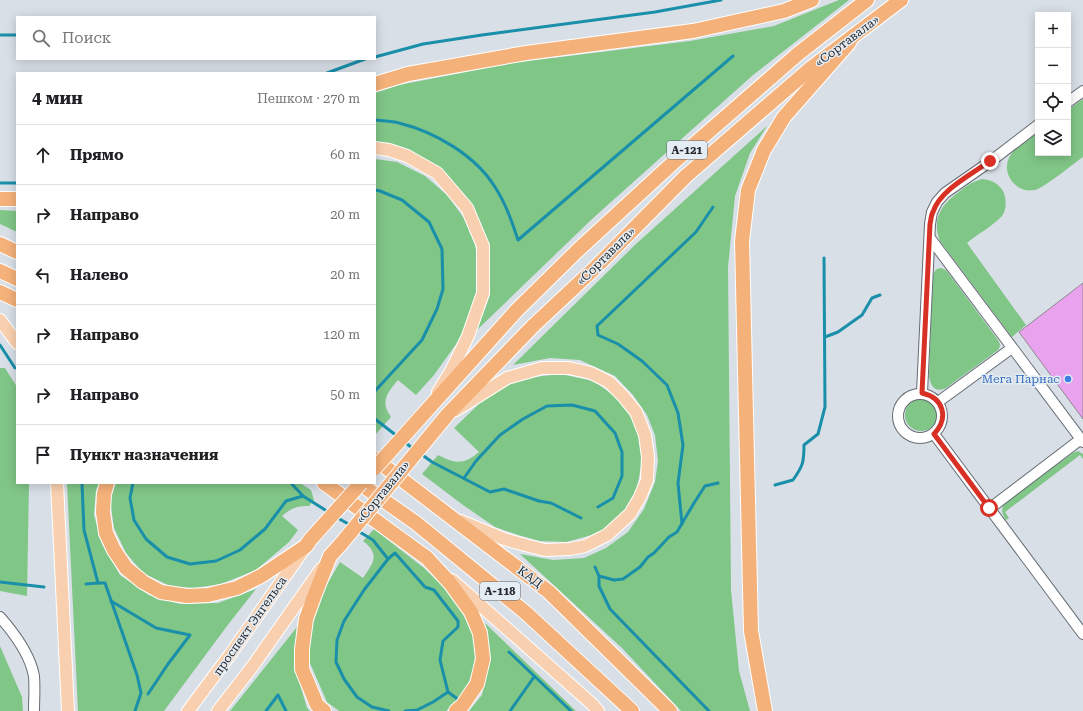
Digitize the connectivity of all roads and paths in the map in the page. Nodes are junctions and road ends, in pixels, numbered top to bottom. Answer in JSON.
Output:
{"nodes":[{"id":1,"x":812,"y":0,"type":"edge"},
{"id":2,"x":867,"y":0,"type":"edge"},
{"id":3,"x":901,"y":0,"type":"edge"},
{"id":4,"x":852,"y":37,"type":"junction"},
{"id":5,"x":376,"y":84,"type":"edge"},
{"id":6,"x":1083,"y":91,"type":"edge"},
{"id":7,"x":1071,"y":100,"type":"edge"},
{"id":8,"x":1035,"y":127,"type":"edge"},
{"id":9,"x":376,"y":148,"type":"edge"},
{"id":10,"x":0,"y":199,"type":"edge"},
{"id":11,"x":16,"y":199,"type":"edge"},
{"id":12,"x":930,"y":238,"type":"junction"},
{"id":13,"x":0,"y":244,"type":"edge"},
{"id":14,"x":16,"y":252,"type":"edge"},
{"id":15,"x":0,"y":271,"type":"edge"},
{"id":16,"x":16,"y":279,"type":"edge"},
{"id":17,"x":0,"y":292,"type":"edge"},
{"id":18,"x":16,"y":300,"type":"edge"},
{"id":19,"x":0,"y":320,"type":"edge"},
{"id":20,"x":16,"y":342,"type":"edge"},
{"id":21,"x":1012,"y":348,"type":"junction"},
{"id":22,"x":922,"y":393,"type":"junction"},
{"id":23,"x":938,"y":402,"type":"junction"},
{"id":24,"x":429,"y":407,"type":"junction"},
{"id":25,"x":448,"y":414,"type":"junction"},
{"id":26,"x":934,"y":434,"type":"junction"},
{"id":27,"x":1082,"y":441,"type":"edge"},
{"id":28,"x":376,"y":460,"type":"edge"},
{"id":29,"x":376,"y":467,"type":"edge"},
{"id":30,"x":57,"y":484,"type":"edge"},
{"id":31,"x":107,"y":484,"type":"edge"},
{"id":32,"x":325,"y":484,"type":"edge"},
{"id":33,"x":359,"y":484,"type":"edge"},
{"id":34,"x":361,"y":484,"type":"edge"},
{"id":35,"x":989,"y":508,"type":"junction"},
{"id":36,"x":452,"y":518,"type":"junction"},
{"id":37,"x":308,"y":543,"type":"junction"},
{"id":38,"x":341,"y":544,"type":"joint"},
{"id":39,"x":330,"y":556,"type":"junction"},
{"id":40,"x":427,"y":558,"type":"junction"},
{"id":41,"x":0,"y":617,"type":"edge"},
{"id":42,"x":1083,"y":634,"type":"edge"},
{"id":43,"x":34,"y":711,"type":"edge"},
{"id":44,"x":68,"y":711,"type":"edge"},
{"id":45,"x":188,"y":711,"type":"edge"},
{"id":46,"x":218,"y":711,"type":"edge"},
{"id":47,"x":324,"y":711,"type":"edge"},
{"id":48,"x":456,"y":711,"type":"edge"},
{"id":49,"x":598,"y":711,"type":"edge"},
{"id":50,"x":632,"y":711,"type":"edge"},
{"id":51,"x":670,"y":711,"type":"edge"},
{"id":52,"x":765,"y":711,"type":"edge"}],
"edges":[{"from":1,"to":5,"type":"highway"},
{"from":2,"to":24,"type":"highway","name":"«Сортавала»","number":"А-121"},
{"from":3,"to":4,"type":"highway","name":"«Сортавала»","number":"А-121"},
{"from":4,"to":25,"type":"highway","name":"«Сортавала»","number":"А-121"},
{"from":4,"to":52,"type":"highway"},
{"from":6,"to":7,"type":"street"},
{"from":8,"to":12,"type":"street"},
{"from":9,"to":24,"type":"main road"},
{"from":10,"to":11,"type":"highway"},
{"from":12,"to":21,"type":"street"},
{"from":12,"to":22,"type":"street"},
{"from":13,"to":14,"type":"highway"},
{"from":15,"to":16,"type":"highway"},
{"from":17,"to":18,"type":"highway"},
{"from":19,"to":20,"type":"main road"},
{"from":21,"to":23,"type":"street"},
{"from":21,"to":27,"type":"street"},
{"from":22,"to":23,"type":"street"},
{"from":22,"to":26,"type":"street"},
{"from":23,"to":26,"type":"street"},
{"from":24,"to":29,"type":"highway","name":"«Сортавала»","number":"А-121","bridge":true},
{"from":25,"to":36,"type":"main road"},
{"from":25,"to":38,"type":"highway","name":"«Сортавала»","number":"А-121","bridge":true},
{"from":26,"to":35,"type":"street"},
{"from":27,"to":35,"type":"street"},
{"from":28,"to":36,"type":"highway","name":"КАД","number":"А-118"},
{"from":30,"to":44,"type":"main road"},
{"from":31,"to":37,"type":"highway","name":"«Сортавала»"},
{"from":32,"to":40,"type":"highway"},
{"from":33,"to":37,"type":"highway","name":"«Сортавала»","bridge":true},
{"from":34,"to":50,"type":"highway","number":"А-118"},
{"from":35,"to":42,"type":"street"},
{"from":36,"to":51,"type":"highway","name":"КАД","number":"А-118"},
{"from":37,"to":45,"type":"main road","name":"проспект Энгельса"},
{"from":38,"to":39,"type":"highway","name":"проспект Энгельса"},
{"from":39,"to":46,"type":"main road","name":"проспект Энгельса"},
{"from":39,"to":47,"type":"highway"},
{"from":40,"to":48,"type":"highway"},
{"from":40,"to":49,"type":"main road"},
{"from":41,"to":43,"type":"street"}]}
